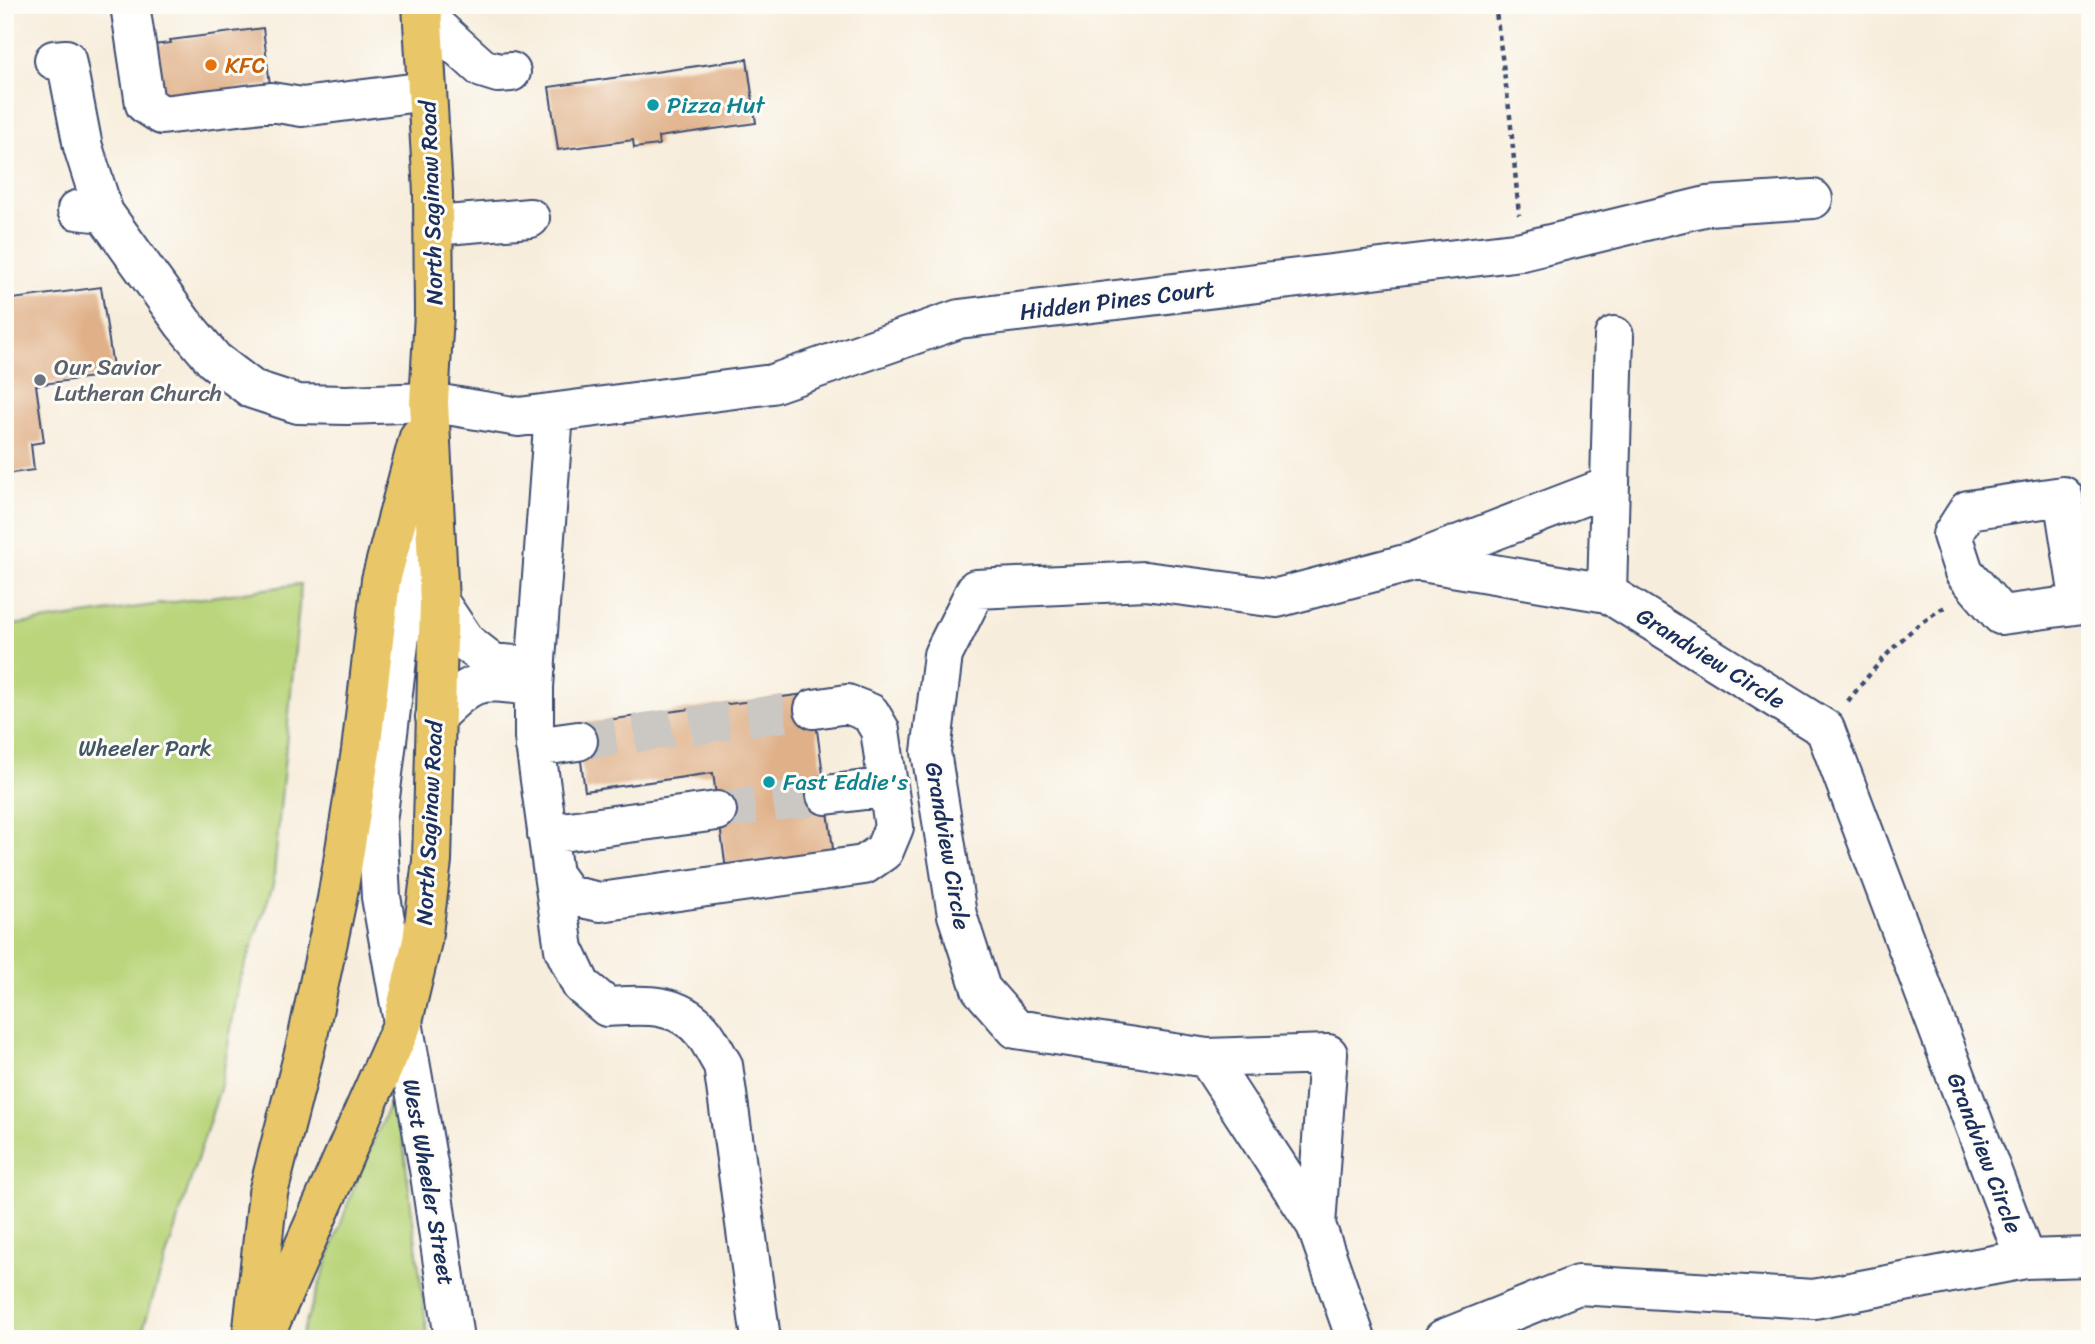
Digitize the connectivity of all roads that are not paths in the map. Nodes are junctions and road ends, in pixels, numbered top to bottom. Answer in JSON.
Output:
{"nodes":[{"id":1,"x":114,"y":5,"type":"edge"},
{"id":2,"x":130,"y":5,"type":"edge"},
{"id":3,"x":422,"y":10,"type":"edge"},
{"id":4,"x":54,"y":60,"type":"dead end"},
{"id":5,"x":511,"y":72,"type":"dead end"},
{"id":6,"x":427,"y":91,"type":"junction"},
{"id":7,"x":159,"y":129,"type":"dead end"},
{"id":8,"x":1813,"y":199,"type":"dead end"},
{"id":9,"x":530,"y":218,"type":"dead end"},
{"id":10,"x":434,"y":226,"type":"junction"},
{"id":11,"x":1614,"y":336,"type":"dead end"},
{"id":12,"x":429,"y":402,"type":"junction"},
{"id":13,"x":554,"y":413,"type":"junction"},
{"id":14,"x":1610,"y":486,"type":"junction"},
{"id":15,"x":1416,"y":561,"type":"junction"},
{"id":16,"x":1607,"y":593,"type":"junction"},
{"id":17,"x":439,"y":602,"type":"junction"},
{"id":18,"x":2085,"y":603,"type":"edge"},
{"id":19,"x":535,"y":677,"type":"junction"},
{"id":20,"x":814,"y":709,"type":"tunnel mouth"},
{"id":21,"x":435,"y":717,"type":"junction"},
{"id":22,"x":578,"y":741,"type":"tunnel mouth"},
{"id":23,"x":535,"y":747,"type":"junction"},
{"id":24,"x":888,"y":786,"type":"junction"},
{"id":25,"x":826,"y":795,"type":"tunnel mouth"},
{"id":26,"x":717,"y":811,"type":"tunnel mouth"},
{"id":27,"x":547,"y":834,"type":"junction"},
{"id":28,"x":553,"y":874,"type":"junction"},
{"id":29,"x":402,"y":1025,"type":"junction"},
{"id":30,"x":1207,"y":1058,"type":"junction"},
{"id":31,"x":1316,"y":1225,"type":"junction"},
{"id":32,"x":2090,"y":1257,"type":"edge"},
{"id":33,"x":2025,"y":1259,"type":"junction"},
{"id":34,"x":252,"y":1339,"type":"edge"},
{"id":35,"x":263,"y":1339,"type":"edge"},
{"id":36,"x":454,"y":1339,"type":"edge"},
{"id":37,"x":761,"y":1339,"type":"edge"},
{"id":38,"x":1356,"y":1339,"type":"edge"},
{"id":39,"x":1443,"y":1339,"type":"edge"}],
"edges":[{"from":1,"to":7,"type":"street"},
{"from":2,"to":6,"type":"street"},
{"from":3,"to":5,"type":"street"},
{"from":3,"to":6,"type":"main road","name":"North Saginaw Road"},
{"from":4,"to":12,"type":"street","name":"Hidden Pines Court"},
{"from":6,"to":10,"type":"main road","name":"North Saginaw Road"},
{"from":8,"to":13,"type":"street","name":"Hidden Pines Court"},
{"from":9,"to":10,"type":"street"},
{"from":10,"to":12,"type":"main road","name":"North Saginaw Road"},
{"from":11,"to":14,"type":"street"},
{"from":12,"to":13,"type":"street","name":"Hidden Pines Court"},
{"from":12,"to":17,"type":"main road","name":"North Saginaw Road"},
{"from":12,"to":29,"type":"street","name":"West Wheeler Street"},
{"from":12,"to":34,"type":"main road","name":"North Saginaw Road"},
{"from":13,"to":19,"type":"street"},
{"from":14,"to":15,"type":"street","name":"Grandview Circle"},
{"from":14,"to":16,"type":"street"},
{"from":15,"to":16,"type":"street","name":"Grandview Circle"},
{"from":15,"to":30,"type":"street","name":"Grandview Circle"},
{"from":16,"to":33,"type":"street","name":"Grandview Circle"},
{"from":17,"to":19,"type":"street"},
{"from":17,"to":21,"type":"main road","name":"North Saginaw Road"},
{"from":18,"to":18,"type":"street"},
{"from":19,"to":21,"type":"street"},
{"from":19,"to":23,"type":"street"},
{"from":20,"to":24,"type":"street"},
{"from":21,"to":29,"type":"main road","name":"North Saginaw Road"},
{"from":22,"to":23,"type":"street"},
{"from":23,"to":27,"type":"street"},
{"from":24,"to":25,"type":"street"},
{"from":24,"to":28,"type":"street"},
{"from":26,"to":27,"type":"street"},
{"from":27,"to":28,"type":"street"},
{"from":28,"to":37,"type":"street"},
{"from":29,"to":35,"type":"main road","name":"North Saginaw Road"},
{"from":29,"to":36,"type":"street","name":"West Wheeler Street"},
{"from":30,"to":31,"type":"street"},
{"from":30,"to":31,"type":"street"},
{"from":31,"to":38,"type":"street"},
{"from":32,"to":33,"type":"street"},
{"from":33,"to":39,"type":"street","name":"Grandview Circle"}]}
